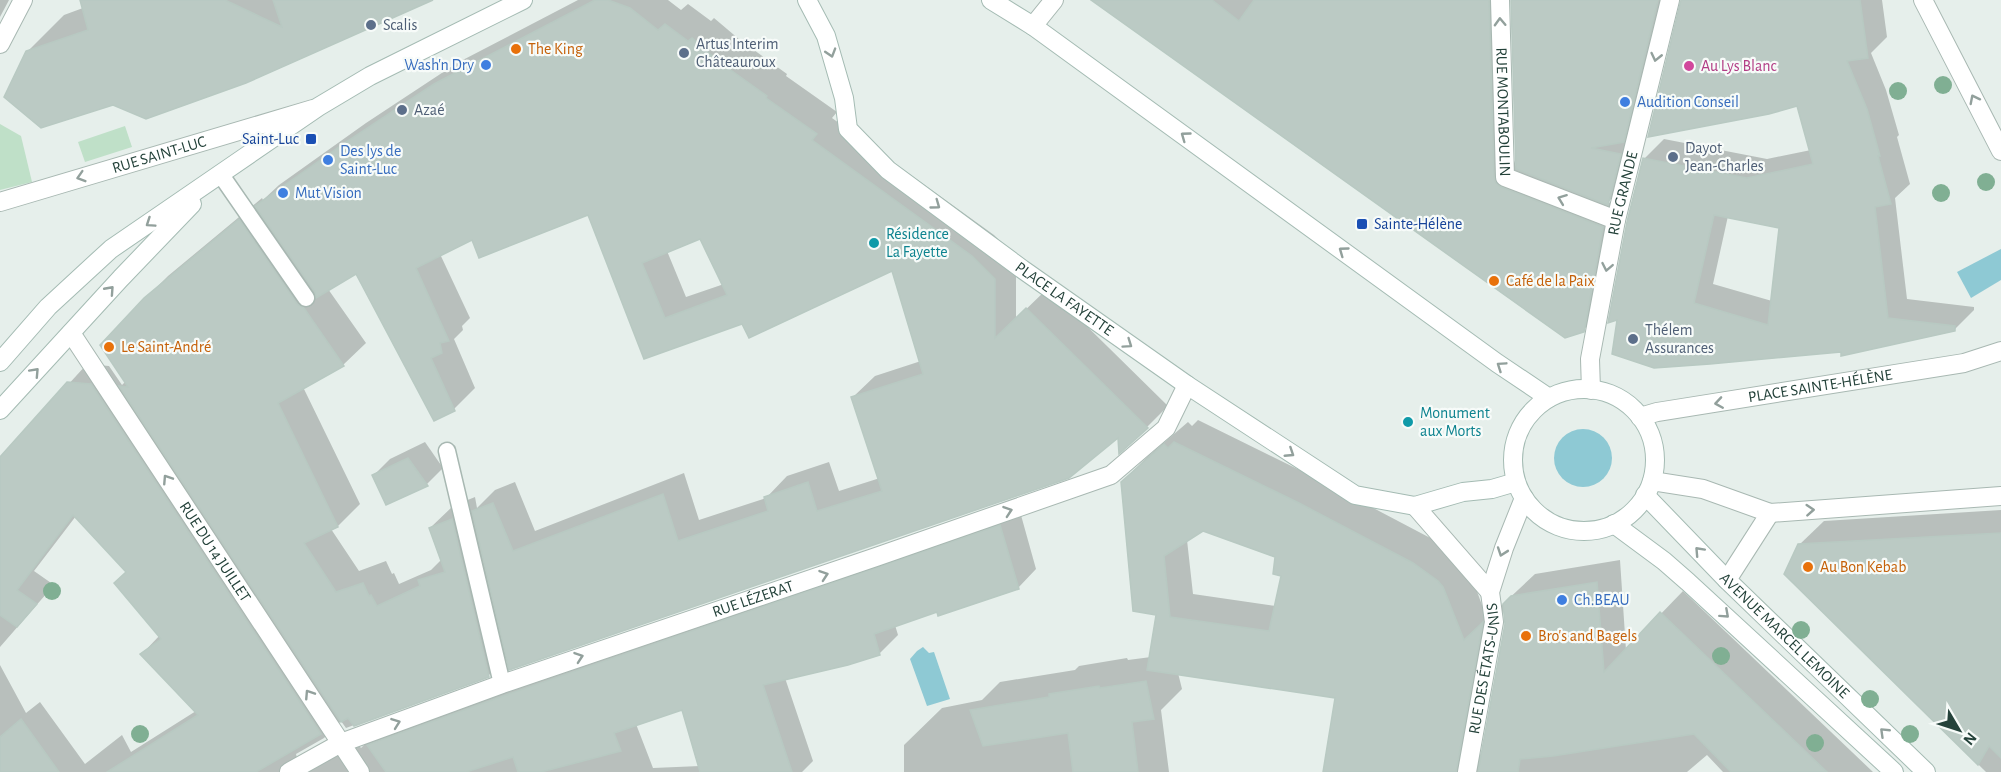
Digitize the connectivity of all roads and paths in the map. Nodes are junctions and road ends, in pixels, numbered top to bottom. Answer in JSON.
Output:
{"nodes":[{"id":1,"x":23,"y":0,"type":"edge"},
{"id":2,"x":523,"y":0,"type":"edge"},
{"id":3,"x":807,"y":0,"type":"edge"},
{"id":4,"x":991,"y":0,"type":"edge"},
{"id":5,"x":1054,"y":0,"type":"edge"},
{"id":6,"x":1500,"y":0,"type":"edge"},
{"id":7,"x":1670,"y":0,"type":"edge"},
{"id":8,"x":1923,"y":0,"type":"edge"},
{"id":9,"x":1033,"y":26,"type":"junction"},
{"id":10,"x":0,"y":44,"type":"edge"},
{"id":11,"x":318,"y":107,"type":"junction"},
{"id":12,"x":2001,"y":151,"type":"edge"},
{"id":13,"x":218,"y":177,"type":"junction"},
{"id":14,"x":0,"y":202,"type":"edge"},
{"id":15,"x":1616,"y":220,"type":"junction"},
{"id":16,"x":306,"y":298,"type":"dead end"},
{"id":17,"x":71,"y":333,"type":"junction"},
{"id":18,"x":2001,"y":351,"type":"edge"},
{"id":19,"x":0,"y":362,"type":"edge"},
{"id":20,"x":1187,"y":385,"type":"junction"},
{"id":21,"x":1591,"y":390,"type":"junction"},
{"id":22,"x":1549,"y":398,"type":"junction"},
{"id":23,"x":0,"y":410,"type":"edge"},
{"id":24,"x":1640,"y":417,"type":"junction"},
{"id":25,"x":447,"y":451,"type":"dead end"},
{"id":26,"x":1649,"y":488,"type":"junction"},
{"id":27,"x":1520,"y":490,"type":"junction"},
{"id":28,"x":2001,"y":496,"type":"edge"},
{"id":29,"x":1414,"y":507,"type":"junction"},
{"id":30,"x":1770,"y":513,"type":"junction"},
{"id":31,"x":1614,"y":524,"type":"junction"},
{"id":32,"x":1727,"y":580,"type":"junction"},
{"id":33,"x":1490,"y":592,"type":"junction"},
{"id":34,"x":502,"y":684,"type":"junction"},
{"id":35,"x":341,"y":743,"type":"junction"},
{"id":36,"x":289,"y":772,"type":"edge"},
{"id":37,"x":360,"y":772,"type":"edge"},
{"id":38,"x":1467,"y":772,"type":"edge"},
{"id":39,"x":1894,"y":772,"type":"edge"},
{"id":40,"x":1926,"y":772,"type":"edge"}],
"edges":[{"from":1,"to":10,"type":"street"},
{"from":2,"to":11,"type":"street","name":"RUE SAINT-LUC"},
{"from":3,"to":20,"type":"street","name":"PLACE LA FAYETTE","one_way":true},
{"from":4,"to":9,"type":"street"},
{"from":5,"to":9,"type":"street"},
{"from":15,"to":6,"type":"street","name":"RUE MONTABOULIN","one_way":true},
{"from":7,"to":15,"type":"street","name":"RUE GRANDE","one_way":true},
{"from":12,"to":8,"type":"street","one_way":true},
{"from":22,"to":9,"type":"street","one_way":true},
{"from":11,"to":13,"type":"street","name":"RUE SAINT-LUC"},
{"from":11,"to":14,"type":"street","name":"RUE SAINT-LUC","one_way":true},
{"from":13,"to":16,"type":"lane"},
{"from":17,"to":13,"type":"street","name":"RUE SAINT-LUC","one_way":true},
{"from":13,"to":19,"type":"street","name":"RUE SAINT-LUC","one_way":true},
{"from":15,"to":21,"type":"street","name":"RUE GRANDE","one_way":true},
{"from":23,"to":17,"type":"street","name":"RUE SAINT-LUC","one_way":true},
{"from":35,"to":17,"type":"street","name":"RUE DU 14 JUILLET","one_way":true},
{"from":18,"to":24,"type":"street","name":"PLACE SAINTE-HÉLÈNE","one_way":true},
{"from":20,"to":29,"type":"street","name":"PLACE LA FAYETTE","one_way":true},
{"from":34,"to":20,"type":"street","name":"RUE LÉZERAT","one_way":true},
{"from":21,"to":22,"type":"street"},
{"from":21,"to":24,"type":"street"},
{"from":22,"to":27,"type":"street"},
{"from":24,"to":26,"type":"street"},
{"from":25,"to":34,"type":"lane"},
{"from":26,"to":30,"type":"street"},
{"from":26,"to":31,"type":"street"},
{"from":32,"to":26,"type":"street","name":"AVENUE MARCEL LEMOINE","one_way":true},
{"from":27,"to":29,"type":"street","name":"PLACE LA FAYETTE"},
{"from":27,"to":31,"type":"street"},
{"from":27,"to":33,"type":"street","name":"RUE DES ÉTATS-UNIS","one_way":true},
{"from":30,"to":28,"type":"street","one_way":true},
{"from":29,"to":33,"type":"street"},
{"from":30,"to":32,"type":"street"},
{"from":31,"to":39,"type":"street","name":"AVENUE MARCEL LEMOINE","one_way":true},
{"from":40,"to":32,"type":"street","name":"AVENUE MARCEL LEMOINE","one_way":true},
{"from":33,"to":38,"type":"street","name":"RUE DES ÉTATS-UNIS"},
{"from":35,"to":34,"type":"street","name":"RUE LÉZERAT","one_way":true},
{"from":35,"to":36,"type":"street","name":"RUE LÉZERAT"},
{"from":35,"to":37,"type":"street","name":"RUE DU 14 JUILLET"}]}
